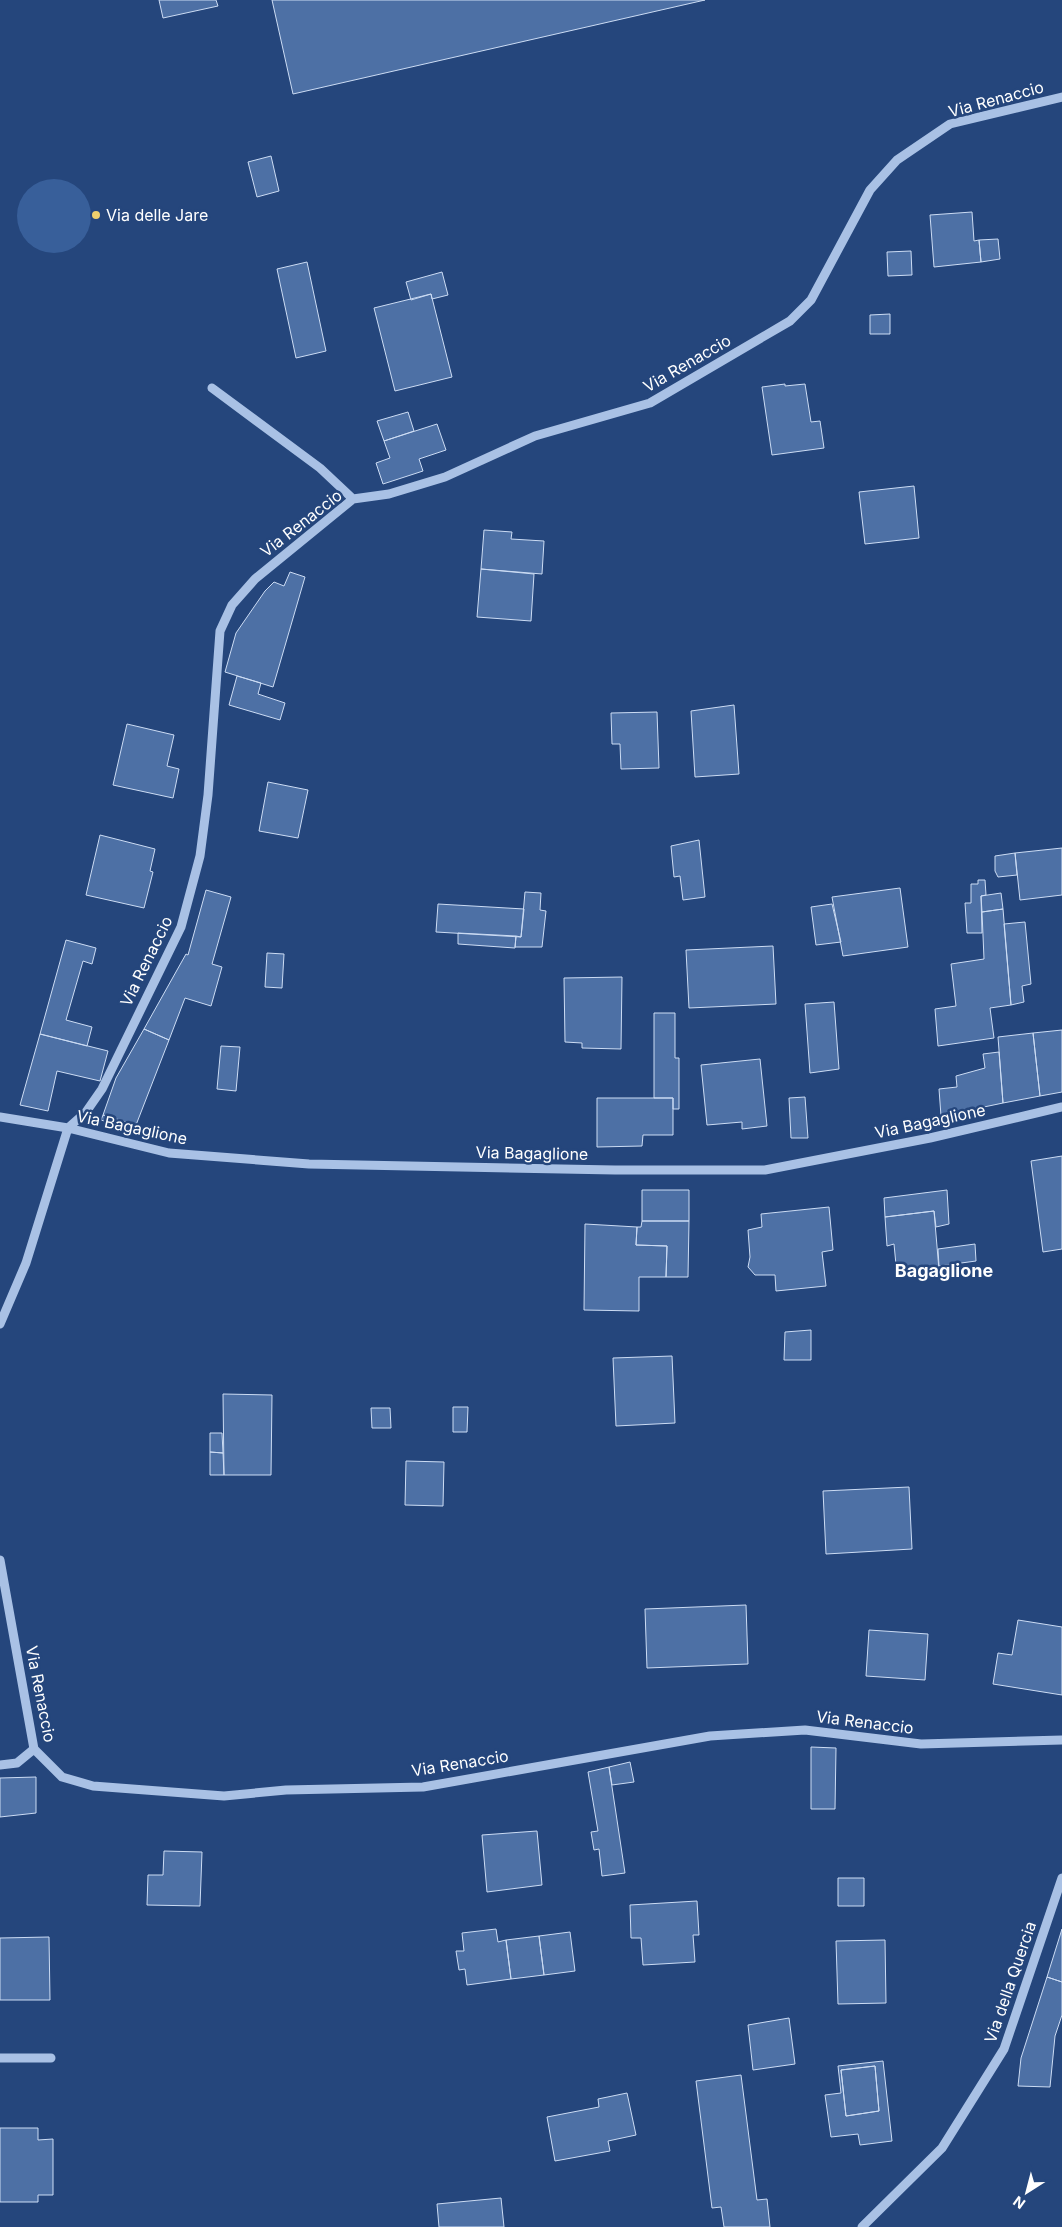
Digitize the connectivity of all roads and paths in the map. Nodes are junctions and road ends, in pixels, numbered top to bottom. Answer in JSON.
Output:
{"nodes":[{"id":1,"x":1062,"y":97,"type":"edge"},
{"id":2,"x":212,"y":388,"type":"dead end"},
{"id":3,"x":353,"y":499,"type":"junction"},
{"id":4,"x":1062,"y":1106,"type":"edge"},
{"id":5,"x":0,"y":1117,"type":"edge"},
{"id":6,"x":68,"y":1128,"type":"junction"},
{"id":7,"x":0,"y":1324,"type":"edge"},
{"id":8,"x":0,"y":1560,"type":"edge"},
{"id":9,"x":1062,"y":1740,"type":"edge"},
{"id":10,"x":34,"y":1749,"type":"junction"},
{"id":11,"x":0,"y":1765,"type":"edge"},
{"id":12,"x":1062,"y":1878,"type":"edge"},
{"id":13,"x":0,"y":2058,"type":"edge"},
{"id":14,"x":51,"y":2058,"type":"dead end"},
{"id":15,"x":862,"y":2227,"type":"edge"}],
"edges":[{"from":1,"to":3,"type":"street","name":"Via Renaccio"},
{"from":2,"to":3,"type":"street"},
{"from":3,"to":6,"type":"street","name":"Via Renaccio"},
{"from":4,"to":6,"type":"street","name":"Via Bagaglione"},
{"from":5,"to":6,"type":"street","name":"Via Bagaglione"},
{"from":6,"to":7,"type":"street"},
{"from":8,"to":10,"type":"street","name":"Via Renaccio"},
{"from":9,"to":10,"type":"street","name":"Via Renaccio"},
{"from":10,"to":11,"type":"street"},
{"from":12,"to":15,"type":"street","name":"Via della Quercia"},
{"from":13,"to":14,"type":"street"}]}
